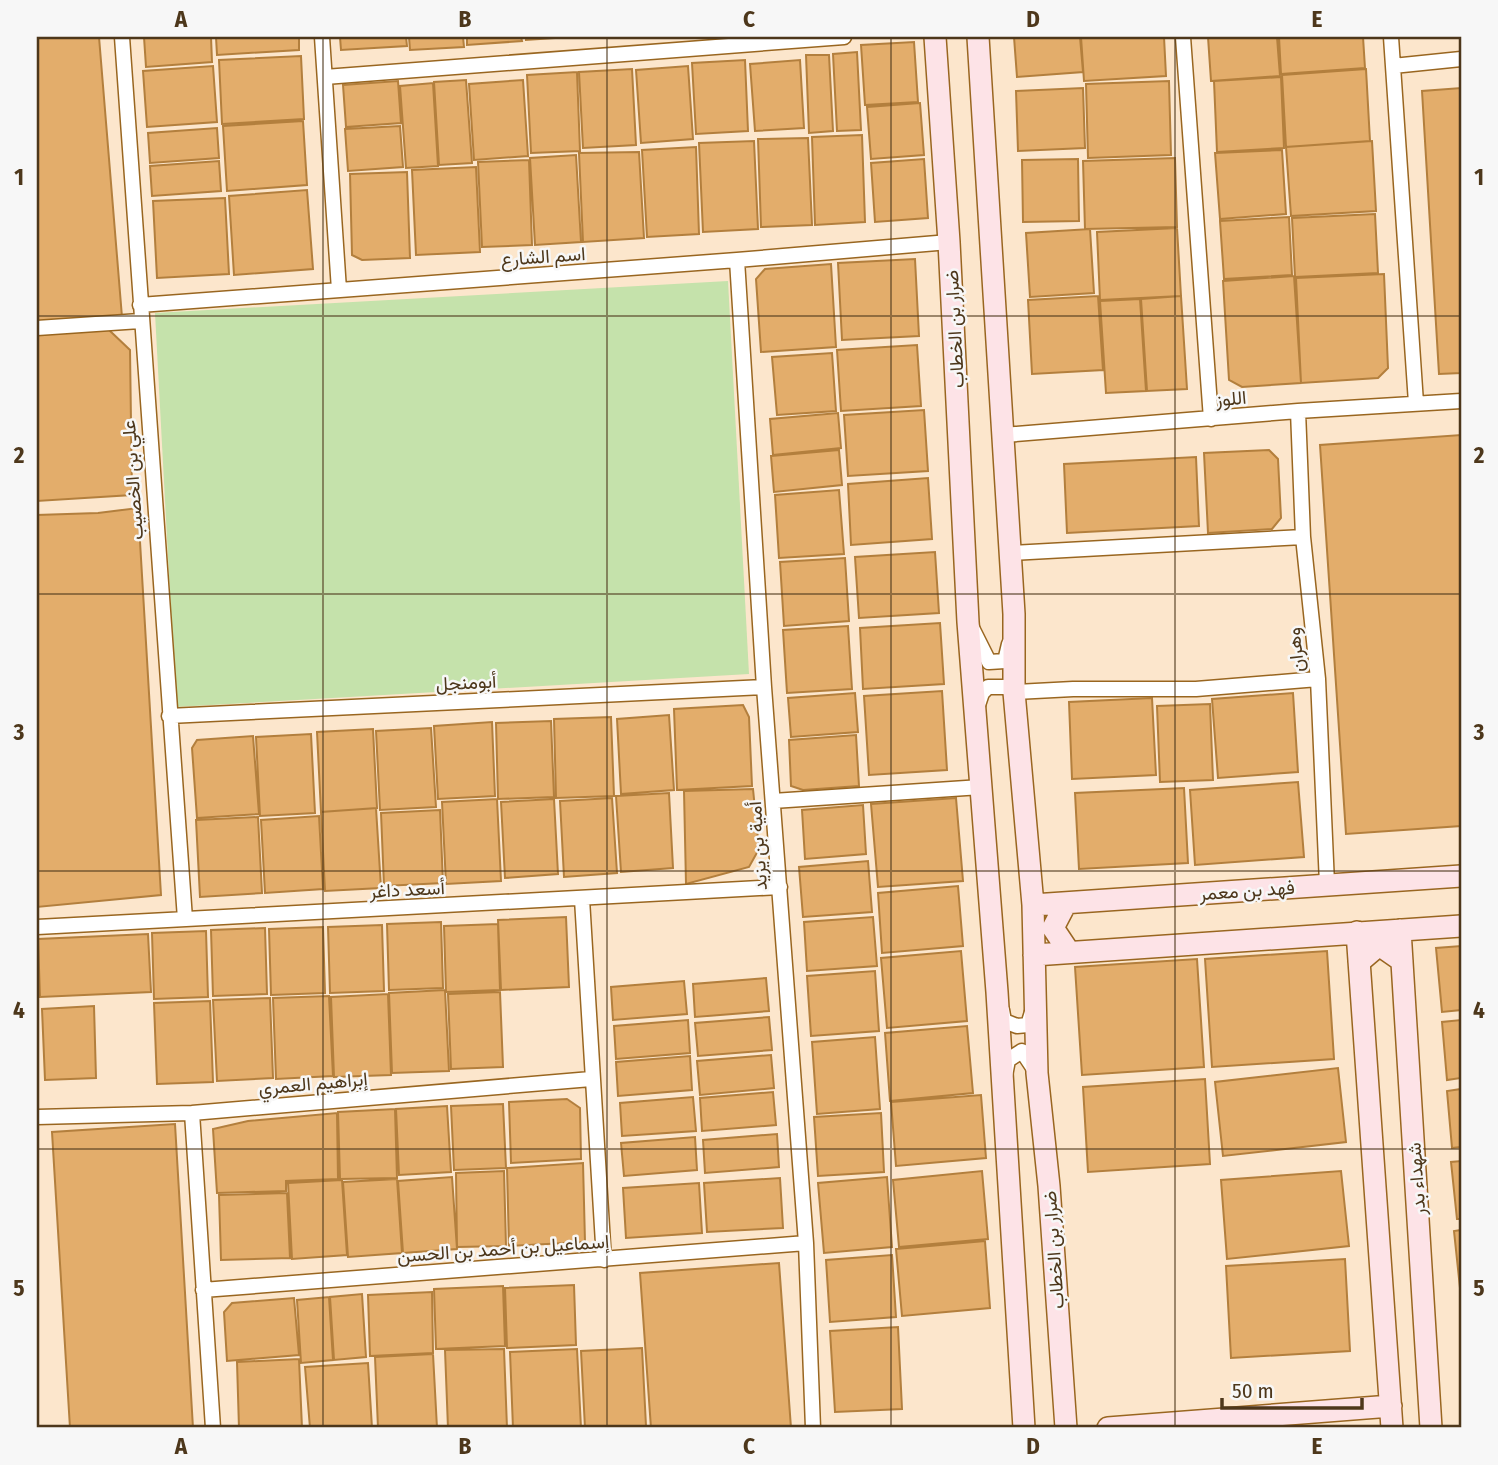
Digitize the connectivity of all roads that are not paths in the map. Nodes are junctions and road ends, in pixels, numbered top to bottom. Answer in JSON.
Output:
{"nodes":[{"id":1,"x":122,"y":37,"type":"edge"},
{"id":2,"x":322,"y":37,"type":"edge"},
{"id":3,"x":844,"y":37,"type":"edge"},
{"id":4,"x":935,"y":37,"type":"edge"},
{"id":5,"x":978,"y":37,"type":"edge"},
{"id":6,"x":1183,"y":37,"type":"edge"},
{"id":7,"x":1391,"y":37,"type":"edge"},
{"id":8,"x":720,"y":41,"type":"edge"},
{"id":9,"x":1461,"y":59,"type":"edge"},
{"id":10,"x":1393,"y":66,"type":"junction"},
{"id":11,"x":325,"y":77,"type":"junction"},
{"id":12,"x":949,"y":242,"type":"junction"},
{"id":13,"x":737,"y":260,"type":"junction"},
{"id":14,"x":340,"y":290,"type":"junction"},
{"id":15,"x":140,"y":305,"type":"junction"},
{"id":16,"x":140,"y":321,"type":"junction"},
{"id":17,"x":37,"y":328,"type":"edge"},
{"id":18,"x":1461,"y":401,"type":"edge"},
{"id":19,"x":1416,"y":403,"type":"junction"},
{"id":20,"x":1298,"y":411,"type":"junction"},
{"id":21,"x":1211,"y":419,"type":"junction"},
{"id":22,"x":1004,"y":435,"type":"junction"},
{"id":23,"x":1303,"y":537,"type":"junction"},
{"id":24,"x":1011,"y":553,"type":"junction"},
{"id":25,"x":1014,"y":614,"type":"junction"},
{"id":26,"x":968,"y":621,"type":"junction"},
{"id":27,"x":1318,"y":678,"type":"junction"},
{"id":28,"x":764,"y":687,"type":"junction"},
{"id":29,"x":1014,"y":692,"type":"junction"},
{"id":30,"x":977,"y":709,"type":"junction"},
{"id":31,"x":169,"y":716,"type":"junction"},
{"id":32,"x":981,"y":787,"type":"junction"},
{"id":33,"x":773,"y":801,"type":"junction"},
{"id":34,"x":1461,"y":876,"type":"edge"},
{"id":35,"x":1327,"y":884,"type":"junction"},
{"id":36,"x":780,"y":887,"type":"junction"},
{"id":37,"x":582,"y":899,"type":"junction"},
{"id":38,"x":1066,"y":903,"type":"junction"},
{"id":39,"x":1033,"y":905,"type":"junction"},
{"id":40,"x":185,"y":919,"type":"junction"},
{"id":41,"x":1461,"y":926,"type":"edge"},
{"id":42,"x":37,"y":927,"type":"edge"},
{"id":43,"x":1400,"y":930,"type":"junction"},
{"id":44,"x":1357,"y":932,"type":"junction"},
{"id":45,"x":1069,"y":952,"type":"junction"},
{"id":46,"x":1034,"y":955,"type":"junction"},
{"id":47,"x":1402,"y":961,"type":"junction"},
{"id":48,"x":1359,"y":962,"type":"junction"},
{"id":49,"x":1033,"y":984,"type":"junction"},
{"id":50,"x":997,"y":992,"type":"junction"},
{"id":51,"x":1037,"y":1073,"type":"junction"},
{"id":52,"x":591,"y":1079,"type":"junction"},
{"id":53,"x":1003,"y":1089,"type":"junction"},
{"id":54,"x":192,"y":1113,"type":"junction"},
{"id":55,"x":37,"y":1117,"type":"edge"},
{"id":56,"x":806,"y":1243,"type":"junction"},
{"id":57,"x":604,"y":1260,"type":"junction"},
{"id":58,"x":203,"y":1290,"type":"junction"},
{"id":59,"x":1391,"y":1406,"type":"junction"},
{"id":60,"x":212,"y":1428,"type":"edge"},
{"id":61,"x":813,"y":1428,"type":"edge"},
{"id":62,"x":1024,"y":1428,"type":"edge"},
{"id":63,"x":1066,"y":1428,"type":"edge"},
{"id":64,"x":1108,"y":1428,"type":"edge"},
{"id":65,"x":1392,"y":1428,"type":"edge"},
{"id":66,"x":1432,"y":1428,"type":"edge"}],
"edges":[{"from":1,"to":15,"type":"street","name":"علي بن الخصيب"},
{"from":2,"to":11,"type":"street"},
{"from":3,"to":8,"type":"street"},
{"from":4,"to":12,"type":"street","name":"ضرار بن الخطاب"},
{"from":5,"to":22,"type":"street","name":"ضرار بن الخطاب"},
{"from":6,"to":21,"type":"street"},
{"from":7,"to":10,"type":"street"},
{"from":8,"to":11,"type":"street"},
{"from":9,"to":10,"type":"street"},
{"from":10,"to":19,"type":"street"},
{"from":11,"to":14,"type":"street"},
{"from":12,"to":13,"type":"street","name":"اسم الشارع"},
{"from":12,"to":26,"type":"street","name":"ضرار بن الخطاب"},
{"from":13,"to":14,"type":"street","name":"اسم الشارع"},
{"from":13,"to":28,"type":"street","name":"أمية بن يزيد"},
{"from":14,"to":15,"type":"street","name":"اسم الشارع"},
{"from":15,"to":16,"type":"street","name":"علي بن الخصيب"},
{"from":16,"to":17,"type":"street"},
{"from":16,"to":31,"type":"street","name":"علي بن الخصيب"},
{"from":18,"to":19,"type":"street","name":"اللوز"},
{"from":19,"to":20,"type":"street","name":"اللوز"},
{"from":20,"to":21,"type":"street","name":"اللوز"},
{"from":20,"to":23,"type":"street","name":"وهران"},
{"from":21,"to":22,"type":"street","name":"اللوز"},
{"from":22,"to":24,"type":"street","name":"ضرار بن الخطاب"},
{"from":23,"to":24,"type":"street"},
{"from":23,"to":27,"type":"street","name":"وهران"},
{"from":24,"to":25,"type":"street","name":"ضرار بن الخطاب"},
{"from":25,"to":26,"type":"street","name":"ضرار بن الخطاب"},
{"from":25,"to":29,"type":"street","name":"ضرار بن الخطاب"},
{"from":26,"to":30,"type":"street","name":"ضرار بن الخطاب"},
{"from":27,"to":29,"type":"street"},
{"from":27,"to":35,"type":"street","name":"وهران"},
{"from":28,"to":31,"type":"street","name":"أبومنجل"},
{"from":28,"to":33,"type":"street","name":"أمية بن يزيد"},
{"from":29,"to":30,"type":"street"},
{"from":29,"to":39,"type":"street","name":"ضرار بن الخطاب"},
{"from":30,"to":32,"type":"street","name":"ضرار بن الخطاب"},
{"from":31,"to":40,"type":"street","name":"علي بن الخصيب"},
{"from":32,"to":33,"type":"street"},
{"from":32,"to":50,"type":"street","name":"ضرار بن الخطاب"},
{"from":33,"to":36,"type":"street","name":"أمية بن يزيد"},
{"from":34,"to":35,"type":"street","name":"فهد بن معمر"},
{"from":35,"to":38,"type":"street","name":"فهد بن معمر"},
{"from":36,"to":37,"type":"street","name":"أسعد داغر"},
{"from":36,"to":56,"type":"street","name":"أمية بن يزيد"},
{"from":37,"to":40,"type":"street","name":"أسعد داغر"},
{"from":37,"to":52,"type":"street"},
{"from":38,"to":39,"type":"street","name":"فهد بن معمر"},
{"from":38,"to":45,"type":"street"},
{"from":39,"to":46,"type":"street","name":"ضرار بن الخطاب"},
{"from":40,"to":42,"type":"street","name":"أسعد داغر"},
{"from":41,"to":43,"type":"street"},
{"from":43,"to":44,"type":"street"},
{"from":43,"to":47,"type":"street","name":"شهداء بدر"},
{"from":44,"to":45,"type":"street"},
{"from":44,"to":48,"type":"street"},
{"from":45,"to":46,"type":"street"},
{"from":46,"to":49,"type":"street","name":"ضرار بن الخطاب"},
{"from":47,"to":48,"type":"street"},
{"from":47,"to":66,"type":"street","name":"شهداء بدر"},
{"from":48,"to":59,"type":"street"},
{"from":49,"to":50,"type":"street","name":"ضرار بن الخطاب"},
{"from":49,"to":51,"type":"street","name":"ضرار بن الخطاب"},
{"from":50,"to":53,"type":"street","name":"ضرار بن الخطاب"},
{"from":51,"to":53,"type":"street","name":"ضرار بن الخطاب"},
{"from":51,"to":63,"type":"street","name":"ضرار بن الخطاب"},
{"from":52,"to":54,"type":"street","name":"إبراهيم العمري"},
{"from":52,"to":57,"type":"street"},
{"from":53,"to":62,"type":"street","name":"ضرار بن الخطاب"},
{"from":54,"to":55,"type":"street","name":"إبراهيم العمري"},
{"from":54,"to":58,"type":"street"},
{"from":56,"to":57,"type":"street","name":"إسماعيل بن أحمد بن الحسن"},
{"from":56,"to":61,"type":"street","name":"أمية بن يزيد"},
{"from":57,"to":58,"type":"street","name":"إسماعيل بن أحمد بن الحسن"},
{"from":58,"to":60,"type":"street"},
{"from":59,"to":64,"type":"street"},
{"from":59,"to":65,"type":"street"}]}
